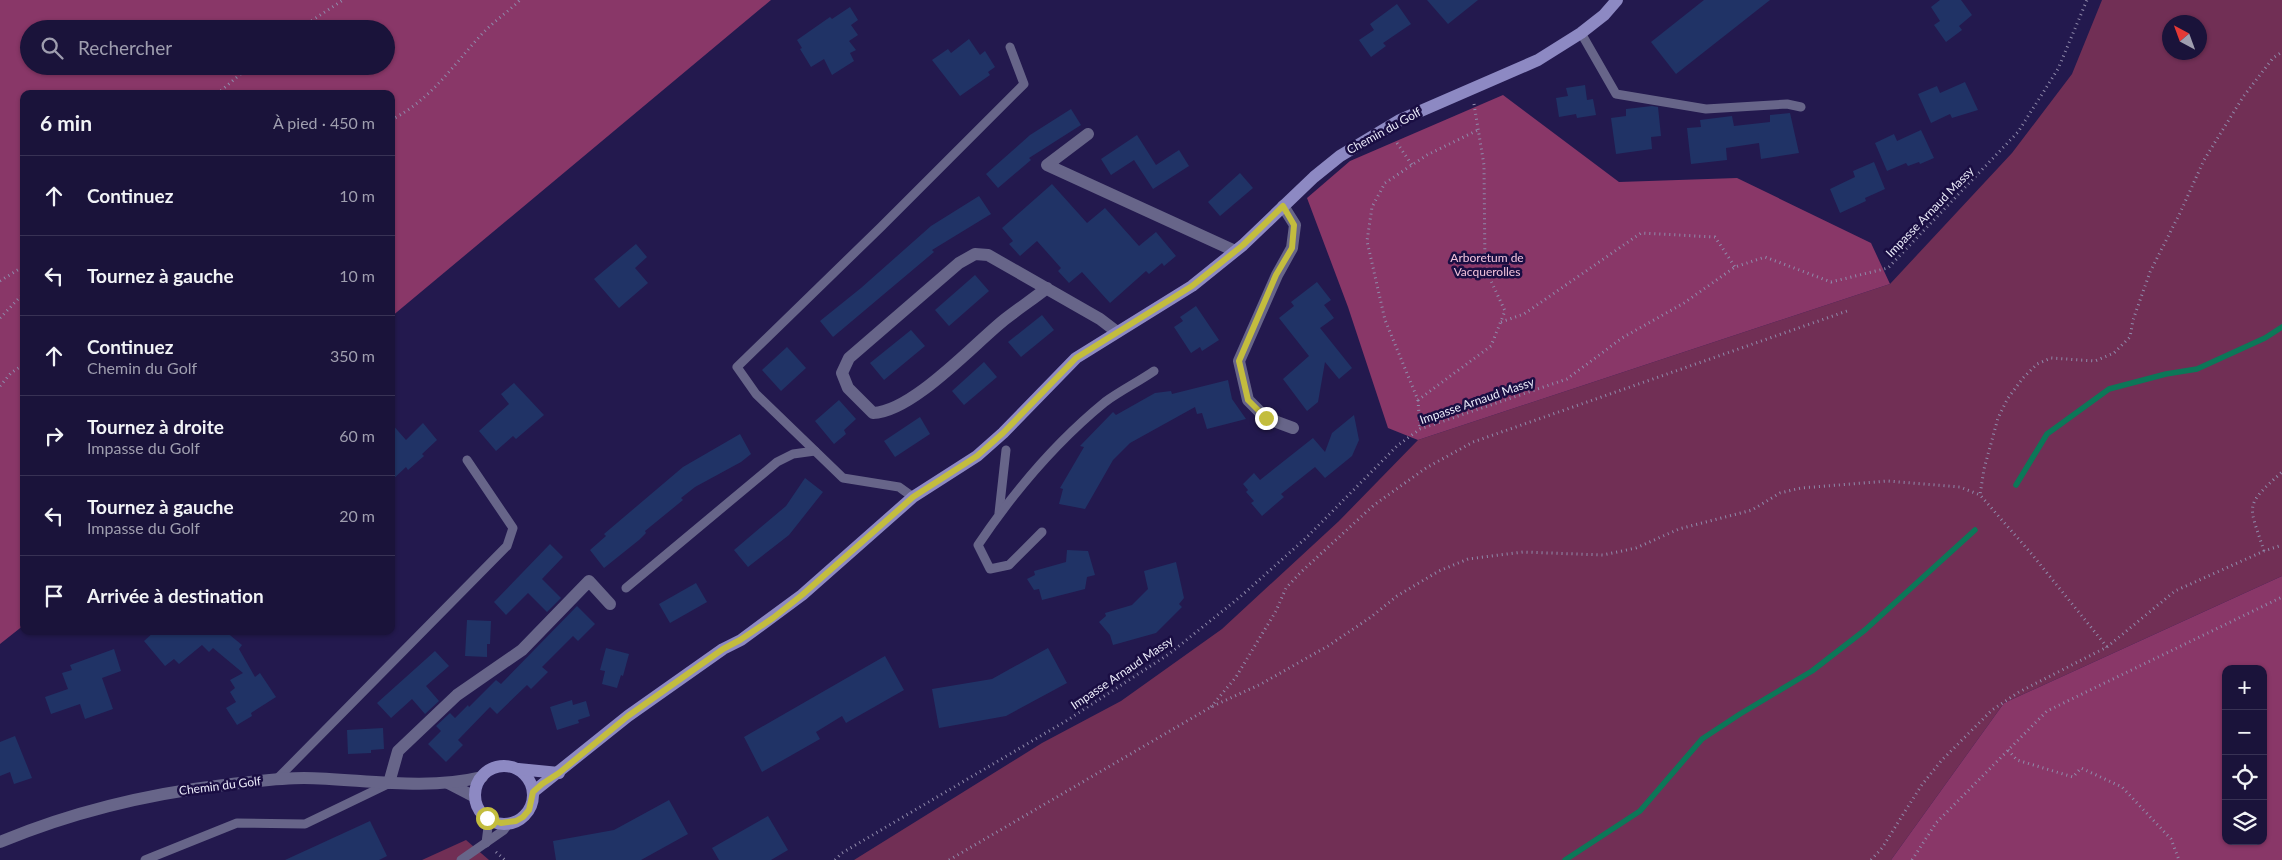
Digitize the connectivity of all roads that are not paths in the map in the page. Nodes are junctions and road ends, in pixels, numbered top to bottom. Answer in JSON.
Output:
{"nodes":[{"id":1,"x":1617,"y":0,"type":"edge"},
{"id":2,"x":1581,"y":33,"type":"junction"},
{"id":3,"x":1010,"y":47,"type":"dead end"},
{"id":4,"x":1801,"y":107,"type":"dead end"},
{"id":5,"x":1088,"y":134,"type":"dead end"},
{"id":6,"x":1283,"y":206,"type":"junction"},
{"id":7,"x":1235,"y":252,"type":"junction"},
{"id":8,"x":1047,"y":288,"type":"junction"},
{"id":9,"x":1117,"y":332,"type":"junction"},
{"id":10,"x":1154,"y":371,"type":"dead end"},
{"id":11,"x":1293,"y":428,"type":"dead end"},
{"id":12,"x":1006,"y":450,"type":"dead end"},
{"id":13,"x":815,"y":451,"type":"junction"},
{"id":14,"x":467,"y":460,"type":"dead end"},
{"id":15,"x":913,"y":497,"type":"junction"},
{"id":16,"x":1000,"y":513,"type":"junction"},
{"id":17,"x":1042,"y":532,"type":"dead end"},
{"id":18,"x":626,"y":588,"type":"dead end"},
{"id":19,"x":610,"y":604,"type":"dead end"},
{"id":20,"x":518,"y":769,"type":"junction"},
{"id":21,"x":559,"y":773,"type":"junction"},
{"id":22,"x":482,"y":777,"type":"junction"},
{"id":23,"x":276,"y":780,"type":"junction"},
{"id":24,"x":448,"y":782,"type":"junction"},
{"id":25,"x":389,"y":783,"type":"junction"},
{"id":26,"x":533,"y":792,"type":"junction"},
{"id":27,"x":476,"y":797,"type":"junction"},
{"id":28,"x":487,"y":818,"type":"junction"},
{"id":29,"x":509,"y":823,"type":"junction"},
{"id":30,"x":0,"y":842,"type":"edge"},
{"id":31,"x":486,"y":843,"type":"junction"},
{"id":32,"x":145,"y":860,"type":"edge"},
{"id":33,"x":461,"y":860,"type":"edge"}],
"edges":[{"from":1,"to":2,"type":"street","name":"Chemin du Golf"},
{"from":2,"to":4,"type":"lane"},
{"from":2,"to":6,"type":"street","name":"Chemin du Golf"},
{"from":3,"to":13,"type":"lane"},
{"from":5,"to":7,"type":"street"},
{"from":6,"to":7,"type":"street","name":"Chemin du Golf"},
{"from":6,"to":11,"type":"street"},
{"from":7,"to":9,"type":"street","name":"Chemin du Golf"},
{"from":8,"to":8,"type":"street"},
{"from":8,"to":9,"type":"street"},
{"from":9,"to":15,"type":"street","name":"Chemin du Golf"},
{"from":10,"to":16,"type":"lane"},
{"from":12,"to":16,"type":"lane"},
{"from":13,"to":15,"type":"lane"},
{"from":13,"to":18,"type":"lane"},
{"from":14,"to":23,"type":"lane"},
{"from":15,"to":21,"type":"street","name":"Chemin du Golf"},
{"from":16,"to":17,"type":"lane"},
{"from":19,"to":25,"type":"street"},
{"from":20,"to":21,"type":"street"},
{"from":20,"to":22,"type":"street"},
{"from":20,"to":26,"type":"street"},
{"from":21,"to":26,"type":"street","name":"Chemin du Golf"},
{"from":22,"to":24,"type":"street","name":"Chemin du Golf"},
{"from":22,"to":27,"type":"street"},
{"from":23,"to":25,"type":"street","name":"Chemin du Golf"},
{"from":23,"to":30,"type":"street","name":"Chemin du Golf"},
{"from":24,"to":25,"type":"street","name":"Chemin du Golf"},
{"from":24,"to":27,"type":"street","name":"Chemin du Golf"},
{"from":25,"to":32,"type":"lane"},
{"from":26,"to":29,"type":"street"},
{"from":27,"to":28,"type":"street"},
{"from":28,"to":29,"type":"street"},
{"from":28,"to":31,"type":"lane"},
{"from":29,"to":31,"type":"lane"},
{"from":31,"to":33,"type":"lane"}]}
